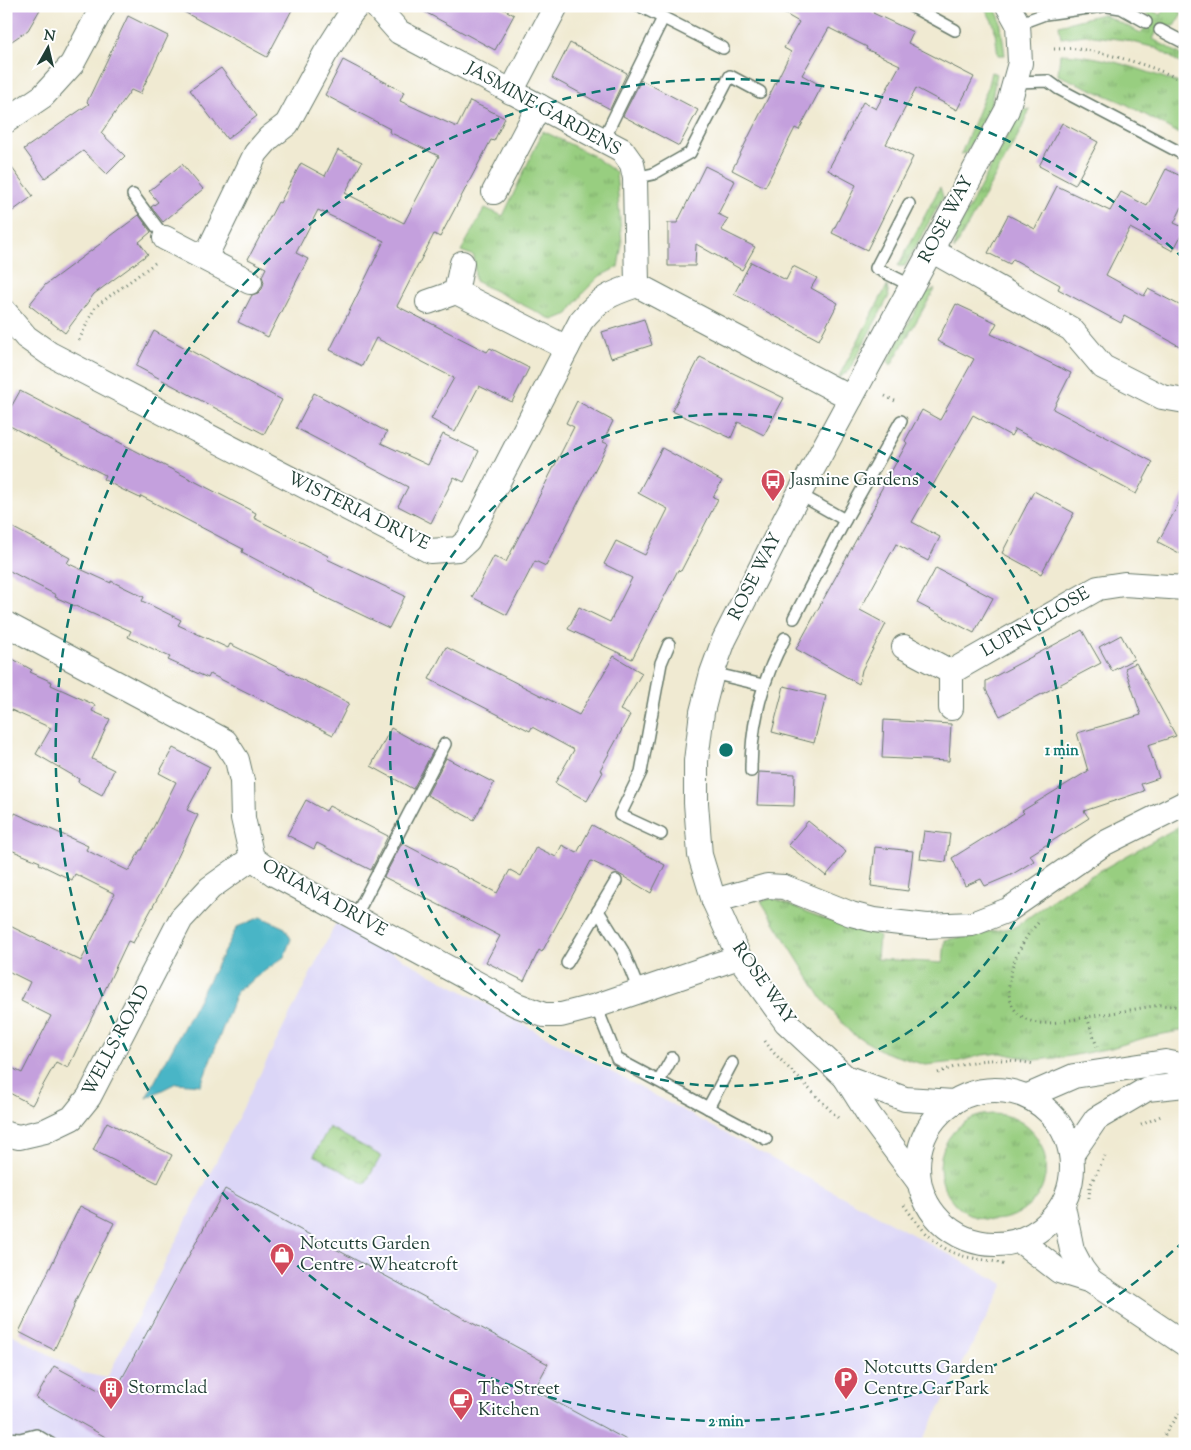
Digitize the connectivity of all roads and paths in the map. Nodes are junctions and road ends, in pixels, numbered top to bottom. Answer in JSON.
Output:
{"nodes":[{"id":1,"x":103,"y":6,"type":"edge"},
{"id":2,"x":357,"y":6,"type":"edge"},
{"id":3,"x":376,"y":6,"type":"edge"},
{"id":4,"x":556,"y":6,"type":"edge"},
{"id":5,"x":640,"y":6,"type":"edge"},
{"id":6,"x":911,"y":6,"type":"edge"},
{"id":7,"x":1103,"y":6,"type":"edge"},
{"id":8,"x":1108,"y":6,"type":"edge"},
{"id":9,"x":1121,"y":7,"type":"edge"},
{"id":10,"x":1013,"y":15,"type":"edge"},
{"id":11,"x":663,"y":18,"type":"junction"},
{"id":12,"x":1146,"y":22,"type":"dead end"},
{"id":13,"x":956,"y":30,"type":"dead end"},
{"id":14,"x":1160,"y":30,"type":"dead end"},
{"id":15,"x":1185,"y":43,"type":"edge"},
{"id":16,"x":723,"y":48,"type":"dead end"},
{"id":17,"x":1054,"y":50,"type":"dead end"},
{"id":18,"x":1016,"y":82,"type":"junction"},
{"id":19,"x":1185,"y":84,"type":"edge"},
{"id":20,"x":512,"y":92,"type":"junction"},
{"id":21,"x":760,"y":92,"type":"dead end"},
{"id":22,"x":539,"y":106,"type":"junction"},
{"id":23,"x":6,"y":121,"type":"edge"},
{"id":24,"x":603,"y":140,"type":"junction"},
{"id":25,"x":1183,"y":154,"type":"dead end"},
{"id":26,"x":635,"y":178,"type":"junction"},
{"id":27,"x":494,"y":192,"type":"dead end"},
{"id":28,"x":133,"y":195,"type":"dead end"},
{"id":29,"x":908,"y":204,"type":"dead end"},
{"id":30,"x":165,"y":238,"type":"junction"},
{"id":31,"x":931,"y":250,"type":"junction"},
{"id":32,"x":205,"y":258,"type":"junction"},
{"id":33,"x":462,"y":263,"type":"dead end"},
{"id":34,"x":250,"y":282,"type":"dead end"},
{"id":35,"x":637,"y":285,"type":"junction"},
{"id":36,"x":912,"y":286,"type":"junction"},
{"id":37,"x":456,"y":292,"type":"junction"},
{"id":38,"x":428,"y":302,"type":"dead end"},
{"id":39,"x":6,"y":313,"type":"edge"},
{"id":40,"x":75,"y":348,"type":"dead end"},
{"id":41,"x":567,"y":348,"type":"junction"},
{"id":42,"x":851,"y":398,"type":"junction"},
{"id":43,"x":1185,"y":401,"type":"edge"},
{"id":44,"x":901,"y":421,"type":"dead end"},
{"id":45,"x":799,"y":494,"type":"junction"},
{"id":46,"x":845,"y":520,"type":"junction"},
{"id":47,"x":1185,"y":588,"type":"edge"},
{"id":48,"x":794,"y":618,"type":"dead end"},
{"id":49,"x":6,"y":624,"type":"edge"},
{"id":50,"x":785,"y":638,"type":"dead end"},
{"id":51,"x":669,"y":644,"type":"dead end"},
{"id":52,"x":904,"y":647,"type":"dead end"},
{"id":53,"x":950,"y":672,"type":"junction"},
{"id":54,"x":712,"y":673,"type":"junction"},
{"id":55,"x":763,"y":685,"type":"junction"},
{"id":56,"x":951,"y":708,"type":"dead end"},
{"id":57,"x":445,"y":744,"type":"dead end"},
{"id":58,"x":751,"y":771,"type":"dead end"},
{"id":59,"x":1185,"y":803,"type":"edge"},
{"id":60,"x":661,"y":834,"type":"dead end"},
{"id":61,"x":252,"y":858,"type":"junction"},
{"id":62,"x":616,"y":881,"type":"dead end"},
{"id":63,"x":714,"y":901,"type":"junction"},
{"id":64,"x":598,"y":911,"type":"junction"},
{"id":65,"x":355,"y":918,"type":"junction"},
{"id":66,"x":1026,"y":937,"type":"dead end"},
{"id":67,"x":739,"y":957,"type":"junction"},
{"id":68,"x":567,"y":963,"type":"dead end"},
{"id":69,"x":639,"y":991,"type":"junction"},
{"id":70,"x":596,"y":1006,"type":"junction"},
{"id":71,"x":1185,"y":1007,"type":"edge"},
{"id":72,"x":1087,"y":1017,"type":"junction"},
{"id":73,"x":1098,"y":1049,"type":"dead end"},
{"id":74,"x":772,"y":1051,"type":"dead end"},
{"id":75,"x":672,"y":1058,"type":"dead end"},
{"id":76,"x":732,"y":1063,"type":"dead end"},
{"id":77,"x":1035,"y":1064,"type":"dead end"},
{"id":78,"x":1185,"y":1066,"type":"edge"},
{"id":79,"x":845,"y":1077,"type":"junction"},
{"id":80,"x":659,"y":1081,"type":"junction"},
{"id":81,"x":1185,"y":1085,"type":"edge"},
{"id":82,"x":1028,"y":1096,"type":"junction"},
{"id":83,"x":905,"y":1100,"type":"junction"},
{"id":84,"x":954,"y":1102,"type":"junction"},
{"id":85,"x":708,"y":1108,"type":"junction"},
{"id":86,"x":1171,"y":1112,"type":"dead end"},
{"id":87,"x":843,"y":1123,"type":"dead end"},
{"id":88,"x":1138,"y":1126,"type":"dead end"},
{"id":89,"x":6,"y":1134,"type":"edge"},
{"id":90,"x":766,"y":1139,"type":"dead end"},
{"id":91,"x":1108,"y":1150,"type":"dead end"},
{"id":92,"x":1072,"y":1154,"type":"junction"},
{"id":93,"x":919,"y":1182,"type":"junction"},
{"id":94,"x":904,"y":1204,"type":"dead end"},
{"id":95,"x":1089,"y":1204,"type":"dead end"},
{"id":96,"x":1063,"y":1206,"type":"junction"},
{"id":97,"x":1019,"y":1240,"type":"junction"},
{"id":98,"x":1011,"y":1268,"type":"dead end"},
{"id":99,"x":1091,"y":1281,"type":"junction"},
{"id":100,"x":1181,"y":1334,"type":"edge"},
{"id":101,"x":1185,"y":1405,"type":"edge"},
{"id":102,"x":6,"y":1438,"type":"edge"},
{"id":103,"x":52,"y":1444,"type":"edge"},
{"id":104,"x":1160,"y":1444,"type":"edge"}],
"edges":[{"from":1,"to":23,"type":"street"},
{"from":2,"to":32,"type":"street"},
{"from":3,"to":20,"type":"street","name":"JASMINE GARDENS"},
{"from":4,"to":20,"type":"street"},
{"from":5,"to":11,"type":"lane"},
{"from":6,"to":13,"type":"lane"},
{"from":7,"to":10,"type":"lane"},
{"from":8,"to":9,"type":"lane"},
{"from":9,"to":12,"type":"lane"},
{"from":10,"to":18,"type":"street","name":"ROSE WAY"},
{"from":11,"to":16,"type":"lane"},
{"from":11,"to":24,"type":"lane"},
{"from":14,"to":15,"type":"lane"},
{"from":17,"to":19,"type":"path"},
{"from":18,"to":25,"type":"lane"},
{"from":18,"to":31,"type":"street","name":"ROSE WAY"},
{"from":20,"to":22,"type":"street","name":"JASMINE GARDENS"},
{"from":21,"to":26,"type":"lane"},
{"from":22,"to":24,"type":"street","name":"JASMINE GARDENS"},
{"from":22,"to":27,"type":"street"},
{"from":24,"to":26,"type":"street","name":"JASMINE GARDENS"},
{"from":26,"to":35,"type":"street","name":"JASMINE GARDENS"},
{"from":28,"to":30,"type":"lane"},
{"from":29,"to":36,"type":"lane"},
{"from":30,"to":32,"type":"street"},
{"from":30,"to":40,"type":"path"},
{"from":31,"to":36,"type":"street","name":"ROSE WAY"},
{"from":31,"to":43,"type":"street"},
{"from":32,"to":34,"type":"street"},
{"from":33,"to":37,"type":"street"},
{"from":35,"to":41,"type":"street","name":"WISTERIA DRIVE"},
{"from":35,"to":42,"type":"street"},
{"from":36,"to":42,"type":"street","name":"ROSE WAY"},
{"from":37,"to":38,"type":"street"},
{"from":37,"to":41,"type":"street"},
{"from":39,"to":41,"type":"street","name":"WISTERIA DRIVE"},
{"from":42,"to":45,"type":"street","name":"ROSE WAY"},
{"from":44,"to":46,"type":"lane"},
{"from":45,"to":46,"type":"lane"},
{"from":45,"to":54,"type":"street","name":"ROSE WAY"},
{"from":46,"to":48,"type":"lane"},
{"from":47,"to":53,"type":"street","name":"LUPIN CLOSE"},
{"from":49,"to":61,"type":"street","name":"ORIANA DRIVE"},
{"from":50,"to":55,"type":"lane"},
{"from":51,"to":60,"type":"lane"},
{"from":52,"to":53,"type":"street"},
{"from":53,"to":56,"type":"street"},
{"from":54,"to":55,"type":"lane"},
{"from":54,"to":63,"type":"street","name":"ROSE WAY"},
{"from":55,"to":58,"type":"lane"},
{"from":57,"to":65,"type":"lane"},
{"from":59,"to":63,"type":"street"},
{"from":61,"to":65,"type":"street","name":"ORIANA DRIVE"},
{"from":61,"to":89,"type":"street","name":"WELLS ROAD"},
{"from":62,"to":64,"type":"lane"},
{"from":63,"to":67,"type":"street","name":"ROSE WAY"},
{"from":64,"to":68,"type":"lane"},
{"from":64,"to":69,"type":"lane"},
{"from":65,"to":70,"type":"street","name":"ORIANA DRIVE"},
{"from":66,"to":72,"type":"path"},
{"from":67,"to":69,"type":"street","name":"ORIANA DRIVE"},
{"from":67,"to":79,"type":"street","name":"ROSE WAY"},
{"from":69,"to":70,"type":"street","name":"ORIANA DRIVE"},
{"from":70,"to":80,"type":"lane"},
{"from":71,"to":72,"type":"path"},
{"from":72,"to":73,"type":"path"},
{"from":74,"to":87,"type":"path"},
{"from":75,"to":80,"type":"lane"},
{"from":76,"to":85,"type":"lane"},
{"from":77,"to":83,"type":"path"},
{"from":78,"to":82,"type":"street"},
{"from":79,"to":83,"type":"street","name":"ROSE WAY"},
{"from":79,"to":93,"type":"street","name":"ROSE WAY"},
{"from":80,"to":85,"type":"lane"},
{"from":81,"to":92,"type":"street"},
{"from":82,"to":84,"type":"street"},
{"from":82,"to":92,"type":"street"},
{"from":83,"to":84,"type":"street","name":"ROSE WAY"},
{"from":84,"to":93,"type":"street"},
{"from":85,"to":90,"type":"lane"},
{"from":86,"to":88,"type":"path"},
{"from":91,"to":95,"type":"path"},
{"from":92,"to":96,"type":"street"},
{"from":93,"to":97,"type":"street"},
{"from":94,"to":98,"type":"path"},
{"from":96,"to":97,"type":"street"},
{"from":96,"to":99,"type":"street"},
{"from":97,"to":99,"type":"street"},
{"from":99,"to":100,"type":"street"},
{"from":101,"to":104,"type":"path"},
{"from":102,"to":103,"type":"lane"}]}
